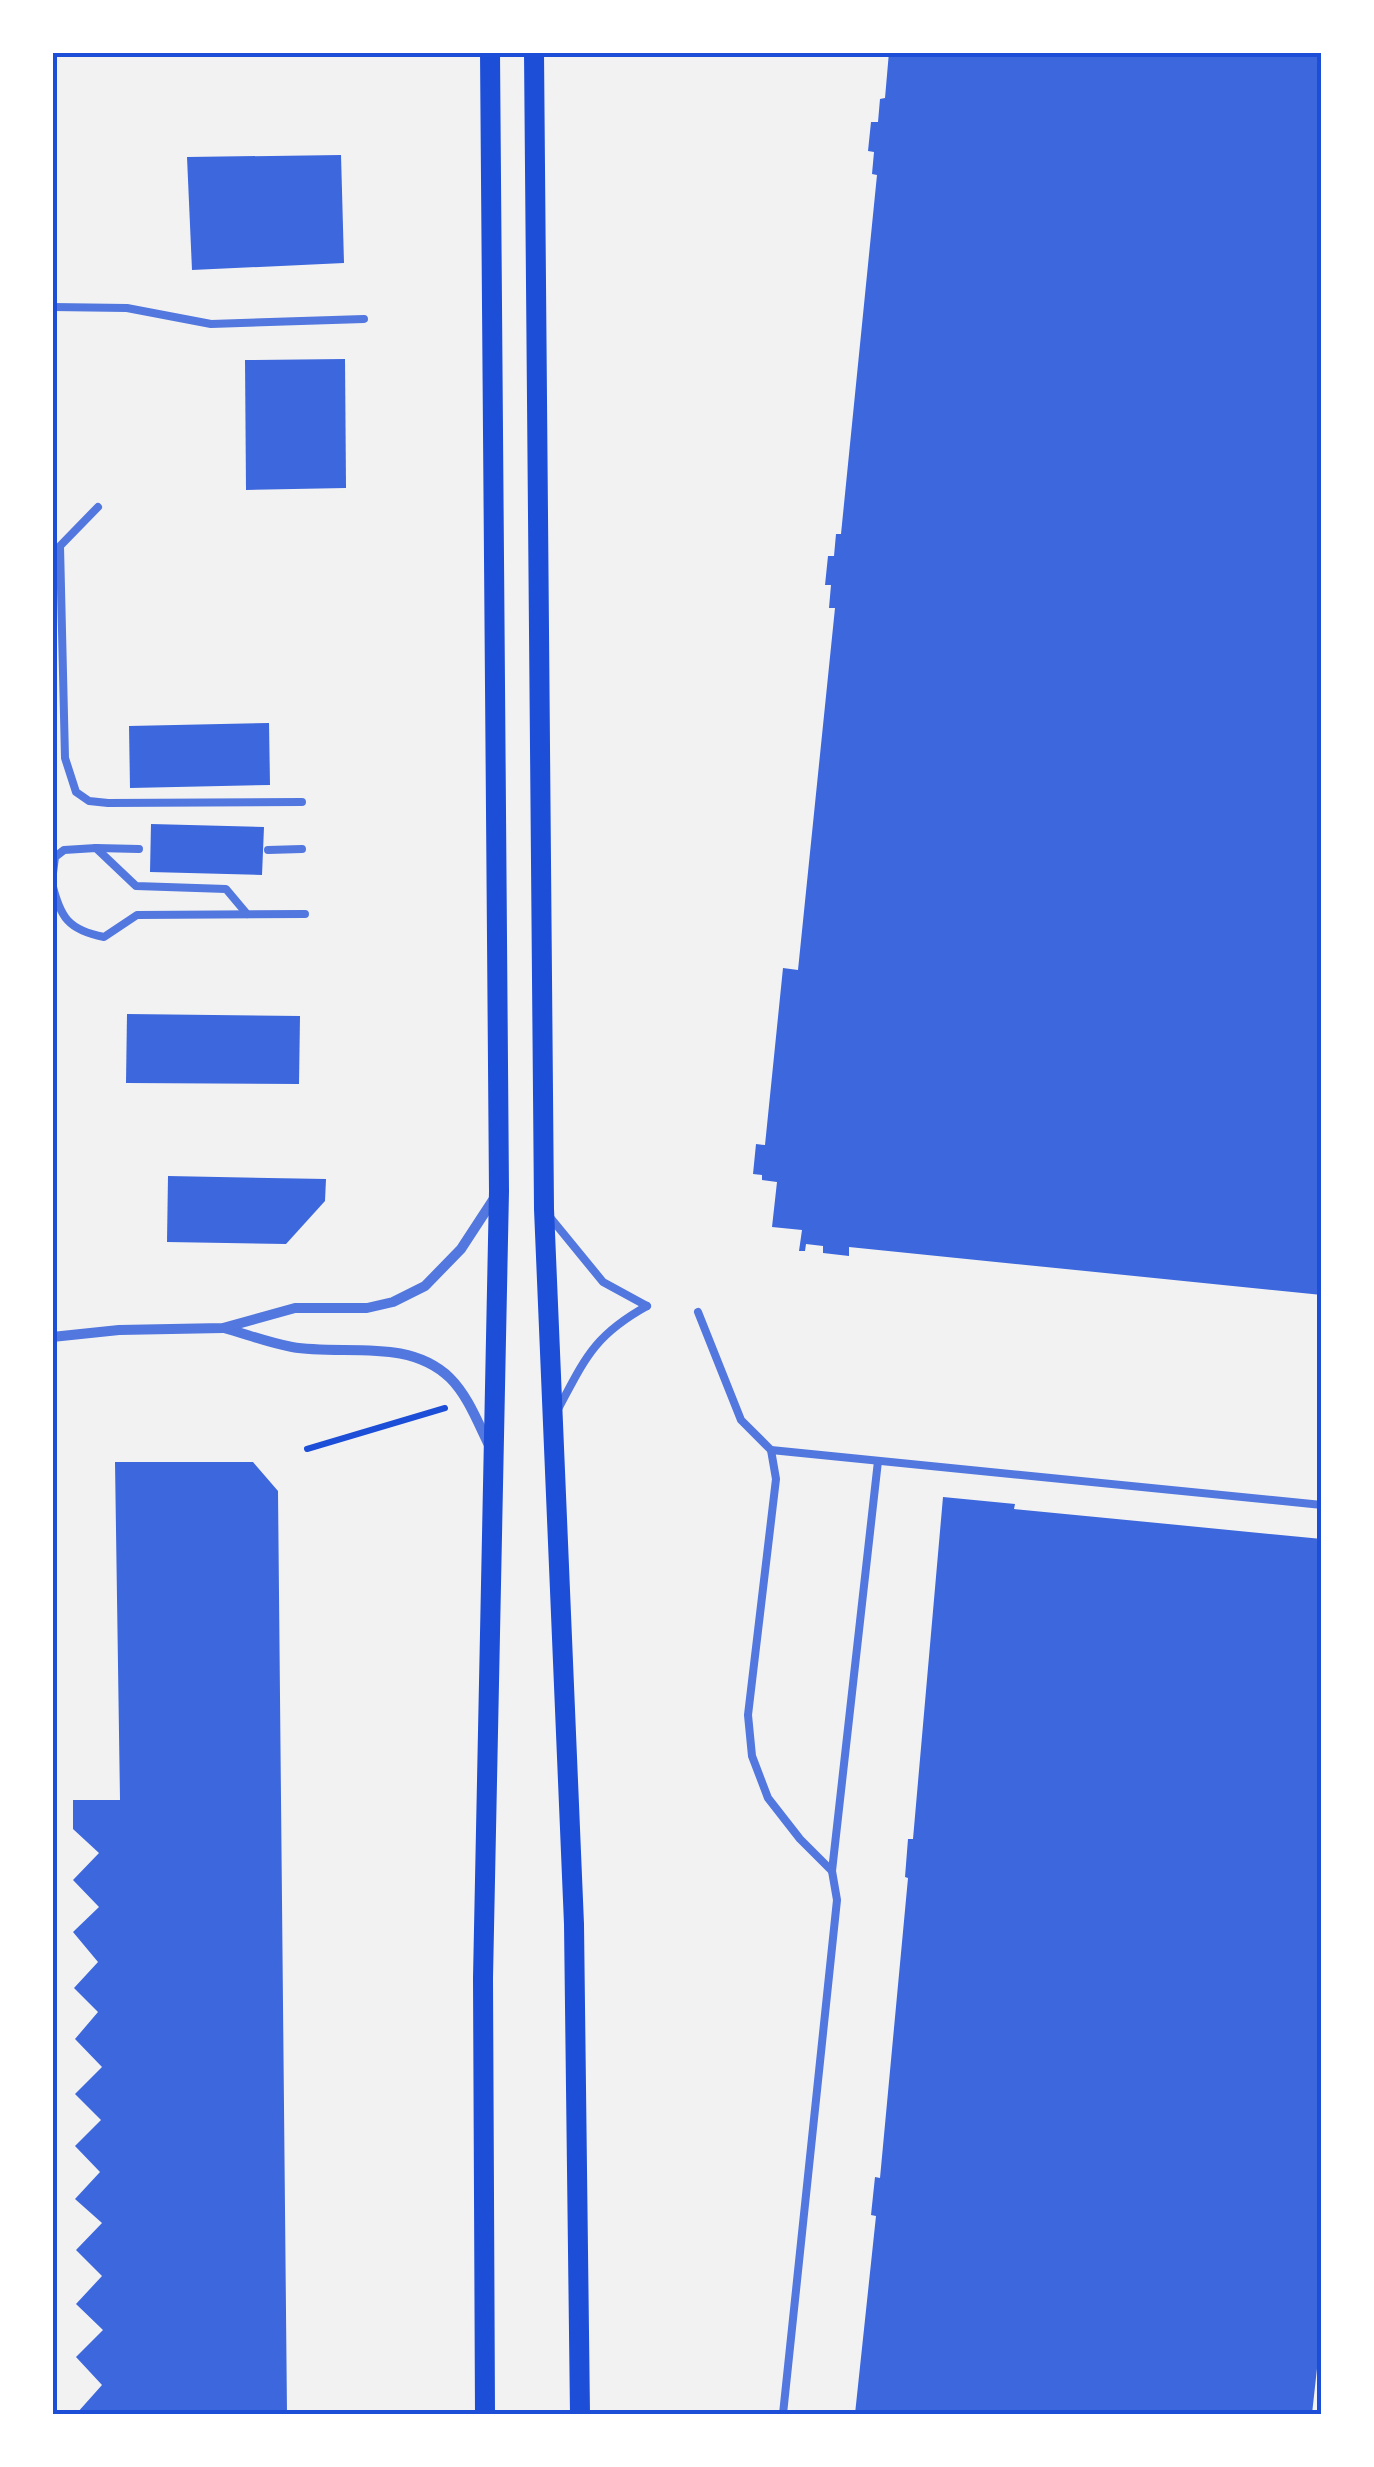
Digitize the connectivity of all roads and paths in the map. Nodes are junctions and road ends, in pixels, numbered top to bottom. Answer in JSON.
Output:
{"nodes":[{"id":1,"x":490,"y":52,"type":"edge"},
{"id":2,"x":534,"y":52,"type":"edge"},
{"id":3,"x":52,"y":306,"type":"edge"},
{"id":4,"x":364,"y":319,"type":"dead end"},
{"id":5,"x":98,"y":507,"type":"dead end"},
{"id":6,"x":302,"y":802,"type":"dead end"},
{"id":7,"x":96,"y":848,"type":"junction"},
{"id":8,"x":302,"y":848,"type":"dead end"},
{"id":9,"x":139,"y":849,"type":"dead end"},
{"id":10,"x":268,"y":850,"type":"dead end"},
{"id":11,"x":52,"y":882,"type":"edge"},
{"id":12,"x":247,"y":914,"type":"junction"},
{"id":13,"x":305,"y":914,"type":"dead end"},
{"id":14,"x":499,"y":1191,"type":"junction"},
{"id":15,"x":544,"y":1209,"type":"junction"},
{"id":16,"x":698,"y":1312,"type":"dead end"},
{"id":17,"x":223,"y":1328,"type":"junction"},
{"id":18,"x":52,"y":1337,"type":"edge"},
{"id":19,"x":450,"y":1406,"type":"dead end"},
{"id":20,"x":553,"y":1420,"type":"junction"},
{"id":21,"x":307,"y":1448,"type":"dead end"},
{"id":22,"x":771,"y":1450,"type":"junction"},
{"id":23,"x":495,"y":1458,"type":"junction"},
{"id":24,"x":878,"y":1460,"type":"junction"},
{"id":25,"x":1322,"y":1506,"type":"edge"},
{"id":26,"x":832,"y":1870,"type":"junction"},
{"id":27,"x":485,"y":2414,"type":"edge"},
{"id":28,"x":580,"y":2414,"type":"edge"},
{"id":29,"x":783,"y":2414,"type":"edge"}],
"edges":[{"from":1,"to":14,"type":"main road"},
{"from":2,"to":15,"type":"main road"},
{"from":3,"to":4,"type":"lane"},
{"from":5,"to":6,"type":"lane"},
{"from":7,"to":9,"type":"lane"},
{"from":7,"to":11,"type":"lane"},
{"from":7,"to":12,"type":"lane"},
{"from":8,"to":10,"type":"lane"},
{"from":11,"to":12,"type":"lane"},
{"from":12,"to":13,"type":"lane"},
{"from":14,"to":17,"type":"street"},
{"from":14,"to":23,"type":"main road"},
{"from":15,"to":20,"type":"main road"},
{"from":15,"to":20,"type":"lane"},
{"from":16,"to":22,"type":"lane"},
{"from":17,"to":18,"type":"street"},
{"from":17,"to":23,"type":"street"},
{"from":19,"to":21,"type":"path"},
{"from":20,"to":28,"type":"main road"},
{"from":22,"to":24,"type":"lane"},
{"from":22,"to":26,"type":"lane"},
{"from":23,"to":27,"type":"main road"},
{"from":24,"to":25,"type":"lane"},
{"from":24,"to":26,"type":"lane"},
{"from":26,"to":29,"type":"lane"}]}
